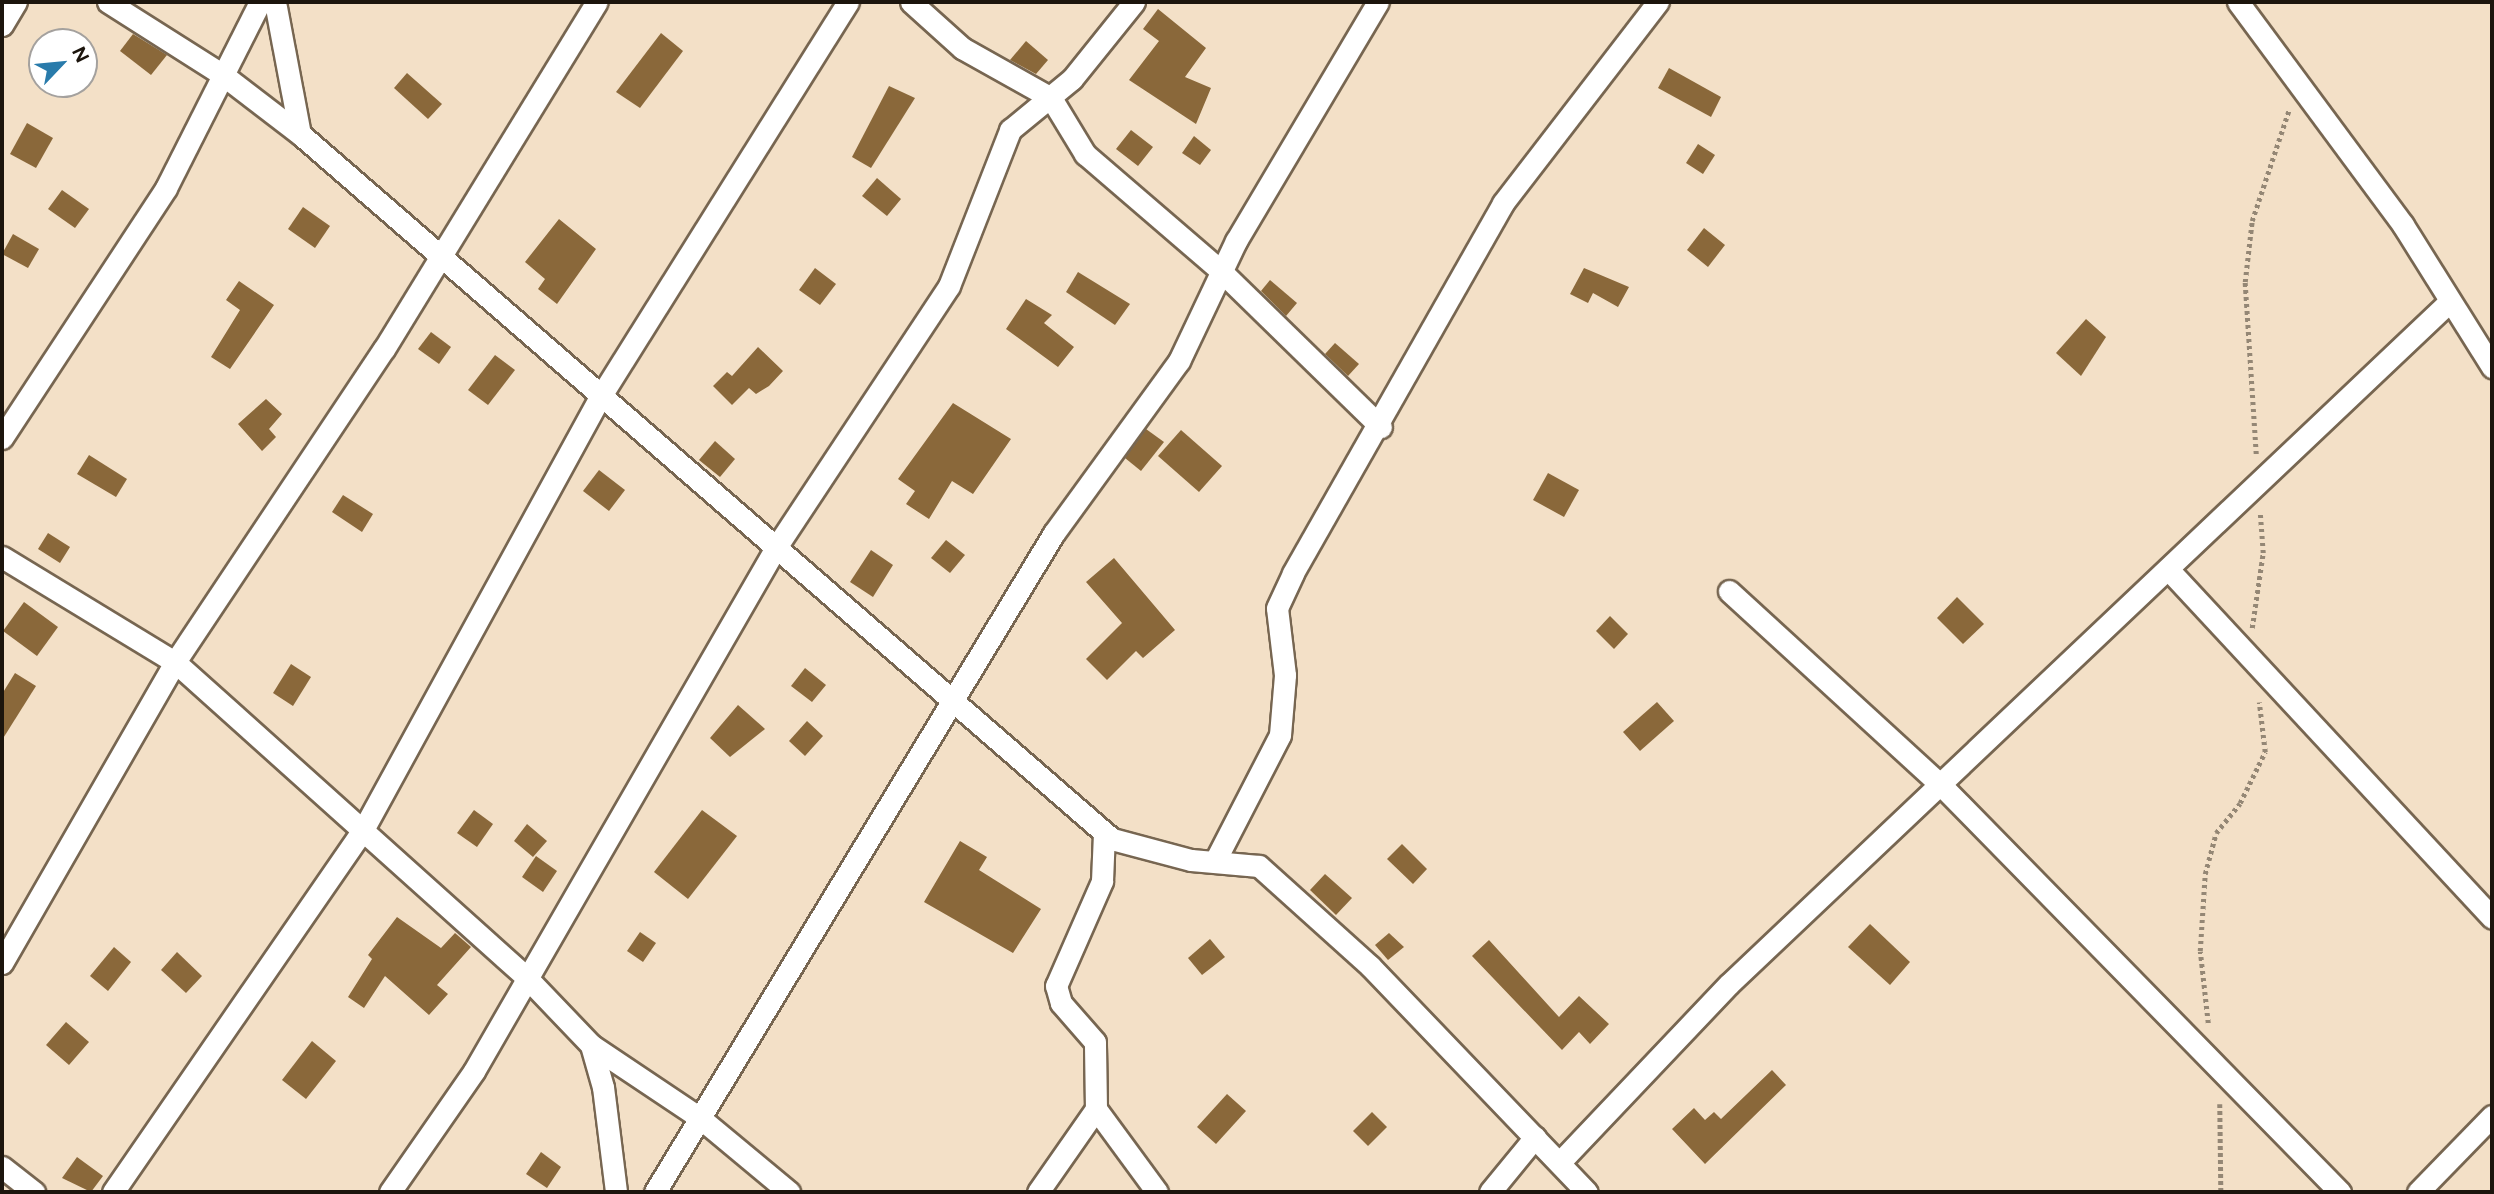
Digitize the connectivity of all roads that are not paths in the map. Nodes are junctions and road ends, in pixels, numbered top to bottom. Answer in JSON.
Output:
{"nodes":[{"id":1,"x":16,"y":2,"type":"edge"},
{"id":2,"x":108,"y":2,"type":"edge"},
{"id":3,"x":260,"y":2,"type":"edge"},
{"id":4,"x":275,"y":2,"type":"edge"},
{"id":5,"x":597,"y":2,"type":"edge"},
{"id":6,"x":848,"y":2,"type":"edge"},
{"id":7,"x":911,"y":2,"type":"edge"},
{"id":8,"x":1134,"y":2,"type":"edge"},
{"id":9,"x":1378,"y":2,"type":"edge"},
{"id":10,"x":1658,"y":2,"type":"edge"},
{"id":11,"x":2238,"y":2,"type":"edge"},
{"id":12,"x":2,"y":25,"type":"edge"},
{"id":13,"x":223,"y":75,"type":"junction"},
{"id":14,"x":1051,"y":98,"type":"junction"},
{"id":15,"x":300,"y":134,"type":"junction"},
{"id":16,"x":442,"y":256,"type":"junction"},
{"id":17,"x":1222,"y":272,"type":"junction"},
{"id":18,"x":2449,"y":302,"type":"junction"},
{"id":19,"x":2492,"y":367,"type":"edge"},
{"id":20,"x":602,"y":394,"type":"junction"},
{"id":21,"x":1381,"y":427,"type":"junction"},
{"id":22,"x":2,"y":438,"type":"edge"},
{"id":23,"x":775,"y":549,"type":"junction"},
{"id":24,"x":2,"y":557,"type":"edge"},
{"id":25,"x":2168,"y":569,"type":"junction"},
{"id":26,"x":1729,"y":591,"type":"dead end"},
{"id":27,"x":175,"y":662,"type":"junction"},
{"id":28,"x":950,"y":699,"type":"junction"},
{"id":29,"x":1941,"y":785,"type":"junction"},
{"id":30,"x":364,"y":828,"type":"junction"},
{"id":31,"x":1104,"y":833,"type":"junction"},
{"id":32,"x":1215,"y":861,"type":"junction"},
{"id":33,"x":2492,"y":918,"type":"edge"},
{"id":34,"x":2,"y":963,"type":"edge"},
{"id":35,"x":528,"y":979,"type":"junction"},
{"id":36,"x":591,"y":1045,"type":"junction"},
{"id":37,"x":1096,"y":1109,"type":"junction"},
{"id":38,"x":2492,"y":1115,"type":"edge"},
{"id":39,"x":700,"y":1118,"type":"junction"},
{"id":40,"x":1535,"y":1137,"type":"junction"},
{"id":41,"x":1560,"y":1162,"type":"junction"},
{"id":42,"x":2,"y":1167,"type":"edge"},
{"id":43,"x":34,"y":1192,"type":"edge"},
{"id":44,"x":113,"y":1192,"type":"edge"},
{"id":45,"x":390,"y":1192,"type":"edge"},
{"id":46,"x":616,"y":1192,"type":"edge"},
{"id":47,"x":655,"y":1192,"type":"edge"},
{"id":48,"x":789,"y":1192,"type":"edge"},
{"id":49,"x":1038,"y":1192,"type":"edge"},
{"id":50,"x":1157,"y":1192,"type":"edge"},
{"id":51,"x":1490,"y":1192,"type":"edge"},
{"id":52,"x":1587,"y":1192,"type":"edge"},
{"id":53,"x":2340,"y":1192,"type":"edge"},
{"id":54,"x":2418,"y":1192,"type":"edge"}],
"edges":[{"from":1,"to":12,"type":"street"},
{"from":2,"to":13,"type":"street"},
{"from":3,"to":13,"type":"street"},
{"from":4,"to":15,"type":"street"},
{"from":5,"to":16,"type":"street"},
{"from":6,"to":20,"type":"street"},
{"from":7,"to":14,"type":"street"},
{"from":8,"to":14,"type":"street"},
{"from":9,"to":17,"type":"street"},
{"from":10,"to":21,"type":"street"},
{"from":11,"to":18,"type":"street"},
{"from":13,"to":15,"type":"street"},
{"from":13,"to":22,"type":"street"},
{"from":14,"to":17,"type":"street"},
{"from":14,"to":23,"type":"street"},
{"from":15,"to":16,"type":"street"},
{"from":16,"to":20,"type":"street"},
{"from":16,"to":27,"type":"street"},
{"from":17,"to":21,"type":"street"},
{"from":17,"to":28,"type":"street"},
{"from":18,"to":19,"type":"street"},
{"from":18,"to":25,"type":"street"},
{"from":20,"to":23,"type":"street"},
{"from":20,"to":30,"type":"street"},
{"from":21,"to":32,"type":"street"},
{"from":23,"to":28,"type":"street"},
{"from":23,"to":35,"type":"street"},
{"from":24,"to":27,"type":"street"},
{"from":25,"to":29,"type":"street"},
{"from":25,"to":33,"type":"street"},
{"from":26,"to":29,"type":"street"},
{"from":27,"to":30,"type":"street"},
{"from":27,"to":34,"type":"street"},
{"from":28,"to":31,"type":"street"},
{"from":28,"to":39,"type":"street"},
{"from":29,"to":41,"type":"street"},
{"from":29,"to":53,"type":"street"},
{"from":30,"to":35,"type":"street"},
{"from":30,"to":44,"type":"street"},
{"from":31,"to":32,"type":"street"},
{"from":31,"to":37,"type":"street"},
{"from":32,"to":40,"type":"street"},
{"from":35,"to":36,"type":"street"},
{"from":35,"to":45,"type":"street"},
{"from":36,"to":39,"type":"street"},
{"from":36,"to":46,"type":"street"},
{"from":37,"to":49,"type":"street"},
{"from":37,"to":50,"type":"street"},
{"from":38,"to":54,"type":"street"},
{"from":39,"to":47,"type":"street"},
{"from":39,"to":48,"type":"street"},
{"from":40,"to":41,"type":"street"},
{"from":40,"to":51,"type":"street"},
{"from":41,"to":52,"type":"street"},
{"from":42,"to":43,"type":"street"}]}
